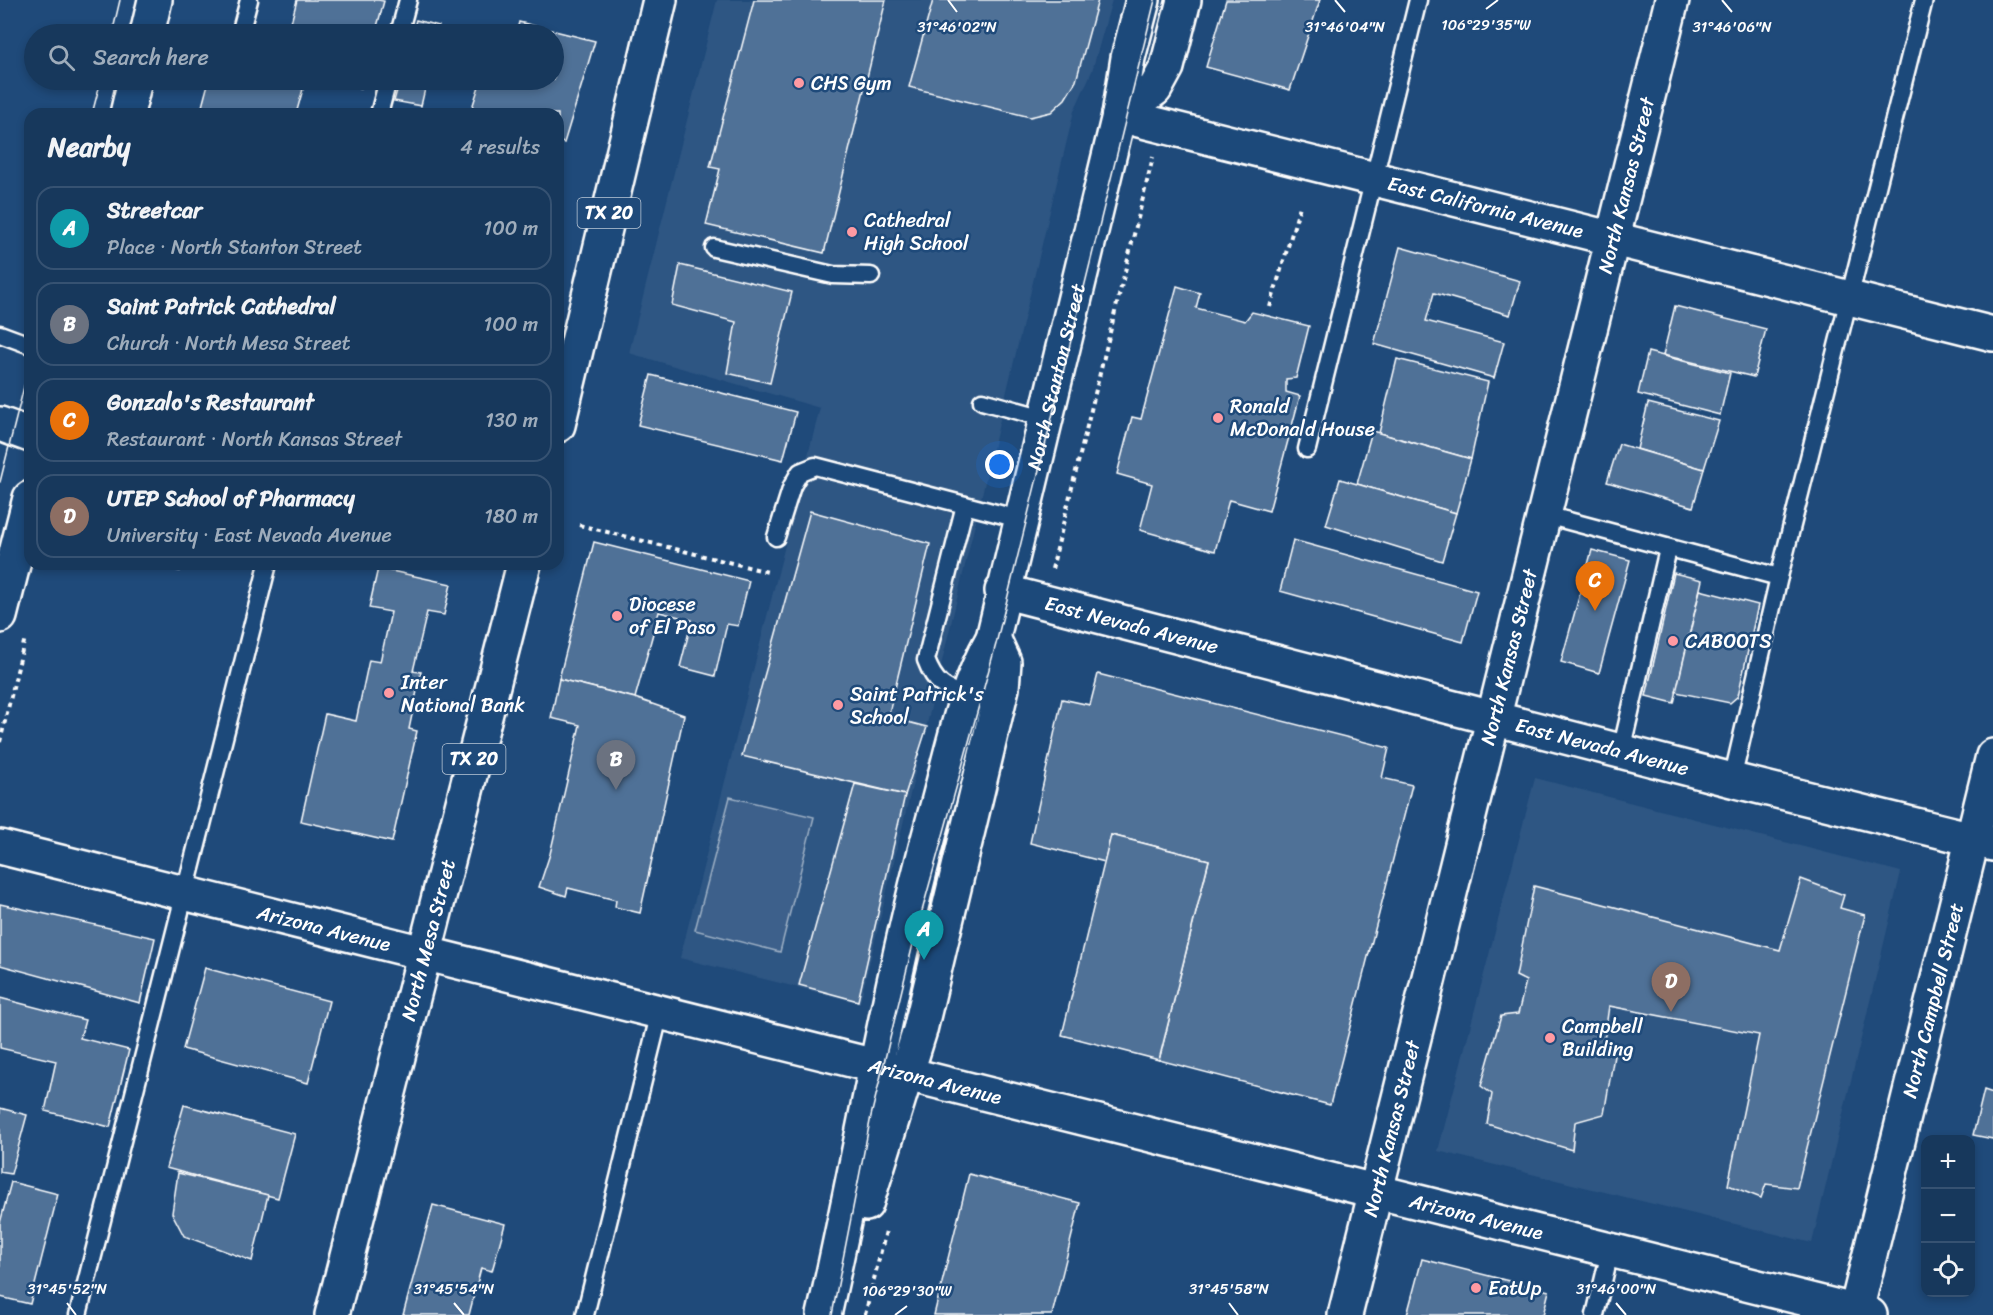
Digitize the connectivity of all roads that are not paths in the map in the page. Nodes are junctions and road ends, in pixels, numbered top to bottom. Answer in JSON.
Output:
{"nodes":[{"id":1,"x":155,"y":0,"type":"edge"},
{"id":2,"x":249,"y":0,"type":"edge"},
{"id":3,"x":408,"y":0,"type":"edge"},
{"id":4,"x":1143,"y":0,"type":"edge"},
{"id":5,"x":1184,"y":0,"type":"edge"},
{"id":6,"x":1418,"y":0,"type":"edge"},
{"id":7,"x":1672,"y":0,"type":"edge"},
{"id":8,"x":1924,"y":0,"type":"edge"},
{"id":9,"x":657,"y":1,"type":"edge"},
{"id":10,"x":149,"y":24,"type":"edge"},
{"id":11,"x":243,"y":24,"type":"edge"},
{"id":12,"x":402,"y":24,"type":"edge"},
{"id":13,"x":133,"y":90,"type":"edge"},
{"id":14,"x":385,"y":90,"type":"edge"},
{"id":15,"x":128,"y":108,"type":"edge"},
{"id":16,"x":381,"y":108,"type":"edge"},
{"id":17,"x":1119,"y":116,"type":"junction"},
{"id":18,"x":1374,"y":177,"type":"junction"},
{"id":19,"x":1613,"y":239,"type":"junction"},
{"id":20,"x":714,"y":248,"type":"dead end"},
{"id":21,"x":871,"y":276,"type":"dead end"},
{"id":22,"x":1849,"y":299,"type":"junction"},
{"id":23,"x":0,"y":334,"type":"edge"},
{"id":24,"x":1993,"y":334,"type":"edge"},
{"id":25,"x":24,"y":343,"type":"edge"},
{"id":26,"x":564,"y":399,"type":"edge"},
{"id":27,"x":982,"y":401,"type":"dead end"},
{"id":28,"x":1044,"y":418,"type":"junction"},
{"id":29,"x":0,"y":424,"type":"edge"},
{"id":30,"x":24,"y":433,"type":"edge"},
{"id":31,"x":1307,"y":449,"type":"dead end"},
{"id":32,"x":965,"y":505,"type":"junction"},
{"id":33,"x":1546,"y":515,"type":"junction"},
{"id":34,"x":1019,"y":519,"type":"junction"},
{"id":35,"x":776,"y":537,"type":"dead end"},
{"id":36,"x":24,"y":545,"type":"edge"},
{"id":37,"x":1668,"y":549,"type":"junction"},
{"id":38,"x":266,"y":570,"type":"edge"},
{"id":39,"x":522,"y":570,"type":"edge"},
{"id":40,"x":1779,"y":577,"type":"junction"},
{"id":41,"x":1002,"y":591,"type":"junction"},
{"id":42,"x":14,"y":623,"type":"edge"},
{"id":43,"x":993,"y":638,"type":"junction"},
{"id":44,"x":967,"y":698,"type":"junction"},
{"id":45,"x":1493,"y":718,"type":"junction"},
{"id":46,"x":1621,"y":751,"type":"junction"},
{"id":47,"x":1993,"y":756,"type":"edge"},
{"id":48,"x":1732,"y":780,"type":"junction"},
{"id":49,"x":1983,"y":842,"type":"edge"},
{"id":50,"x":0,"y":847,"type":"edge"},
{"id":51,"x":183,"y":893,"type":"junction"},
{"id":52,"x":425,"y":955,"type":"junction"},
{"id":53,"x":660,"y":1012,"type":"junction"},
{"id":54,"x":876,"y":1065,"type":"junction"},
{"id":55,"x":908,"y":1073,"type":"junction"},
{"id":56,"x":1376,"y":1192,"type":"junction"},
{"id":57,"x":1610,"y":1252,"type":"junction"},
{"id":58,"x":837,"y":1258,"type":"junction"},
{"id":59,"x":1860,"y":1314,"type":"edge"},
{"id":60,"x":78,"y":1315,"type":"edge"},
{"id":61,"x":332,"y":1315,"type":"edge"},
{"id":62,"x":585,"y":1315,"type":"edge"},
{"id":63,"x":824,"y":1315,"type":"edge"},
{"id":64,"x":1345,"y":1315,"type":"edge"},
{"id":65,"x":1595,"y":1315,"type":"edge"}],
"edges":[{"from":1,"to":10,"type":"street"},
{"from":2,"to":11,"type":"lane"},
{"from":3,"to":12,"type":"lane"},
{"from":4,"to":17,"type":"street","name":"North Stanton Street"},
{"from":5,"to":17,"type":"street"},
{"from":6,"to":18,"type":"lane"},
{"from":7,"to":19,"type":"street","name":"North Kansas Street"},
{"from":8,"to":22,"type":"lane"},
{"from":9,"to":26,"type":"street","number":"TX 20"},
{"from":13,"to":15,"type":"street"},
{"from":14,"to":16,"type":"lane"},
{"from":17,"to":18,"type":"street","name":"East California Avenue"},
{"from":17,"to":28,"type":"street","name":"North Stanton Street"},
{"from":18,"to":19,"type":"street","name":"East California Avenue"},
{"from":18,"to":31,"type":"lane"},
{"from":19,"to":22,"type":"street","name":"East California Avenue"},
{"from":19,"to":33,"type":"street","name":"North Kansas Street"},
{"from":20,"to":21,"type":"lane"},
{"from":22,"to":24,"type":"street","name":"East California Avenue"},
{"from":22,"to":40,"type":"lane"},
{"from":23,"to":25,"type":"lane"},
{"from":27,"to":28,"type":"lane"},
{"from":28,"to":34,"type":"street","name":"North Stanton Street"},
{"from":29,"to":30,"type":"street"},
{"from":32,"to":34,"type":"lane"},
{"from":32,"to":35,"type":"lane"},
{"from":32,"to":44,"type":"lane"},
{"from":33,"to":37,"type":"lane"},
{"from":33,"to":45,"type":"street","name":"North Kansas Street"},
{"from":34,"to":41,"type":"street","name":"North Stanton Street"},
{"from":36,"to":42,"type":"street"},
{"from":37,"to":40,"type":"lane"},
{"from":37,"to":46,"type":"lane"},
{"from":38,"to":51,"type":"lane"},
{"from":39,"to":52,"type":"street","name":"North Mesa Street","number":"TX 20"},
{"from":40,"to":48,"type":"lane"},
{"from":41,"to":43,"type":"street","name":"North Stanton Street"},
{"from":41,"to":45,"type":"street","name":"East Nevada Avenue"},
{"from":43,"to":44,"type":"street","name":"North Stanton Street"},
{"from":43,"to":55,"type":"street","name":"North Stanton Street"},
{"from":44,"to":54,"type":"street","name":"North Stanton Street"},
{"from":45,"to":46,"type":"street","name":"East Nevada Avenue"},
{"from":45,"to":56,"type":"street","name":"North Kansas Street"},
{"from":46,"to":48,"type":"street","name":"East Nevada Avenue"},
{"from":47,"to":49,"type":"street","name":"North Campbell Street"},
{"from":48,"to":49,"type":"street","name":"East Nevada Avenue"},
{"from":49,"to":59,"type":"street","name":"North Campbell Street"},
{"from":50,"to":51,"type":"street","name":"Arizona Avenue"},
{"from":51,"to":52,"type":"street","name":"Arizona Avenue"},
{"from":51,"to":60,"type":"lane"},
{"from":52,"to":53,"type":"street","name":"Arizona Avenue"},
{"from":52,"to":61,"type":"street","name":"North Mesa Street","number":"TX 20"},
{"from":53,"to":54,"type":"street","name":"Arizona Avenue"},
{"from":53,"to":62,"type":"lane"},
{"from":54,"to":55,"type":"street","name":"Arizona Avenue"},
{"from":54,"to":58,"type":"street","name":"North Stanton Street"},
{"from":55,"to":56,"type":"street","name":"Arizona Avenue"},
{"from":55,"to":58,"type":"street","name":"North Stanton Street"},
{"from":56,"to":57,"type":"street","name":"Arizona Avenue"},
{"from":56,"to":64,"type":"street","name":"North Kansas Street"},
{"from":57,"to":59,"type":"street","name":"Arizona Avenue"},
{"from":57,"to":65,"type":"lane"},
{"from":58,"to":63,"type":"street","name":"North Stanton Street"}]}
